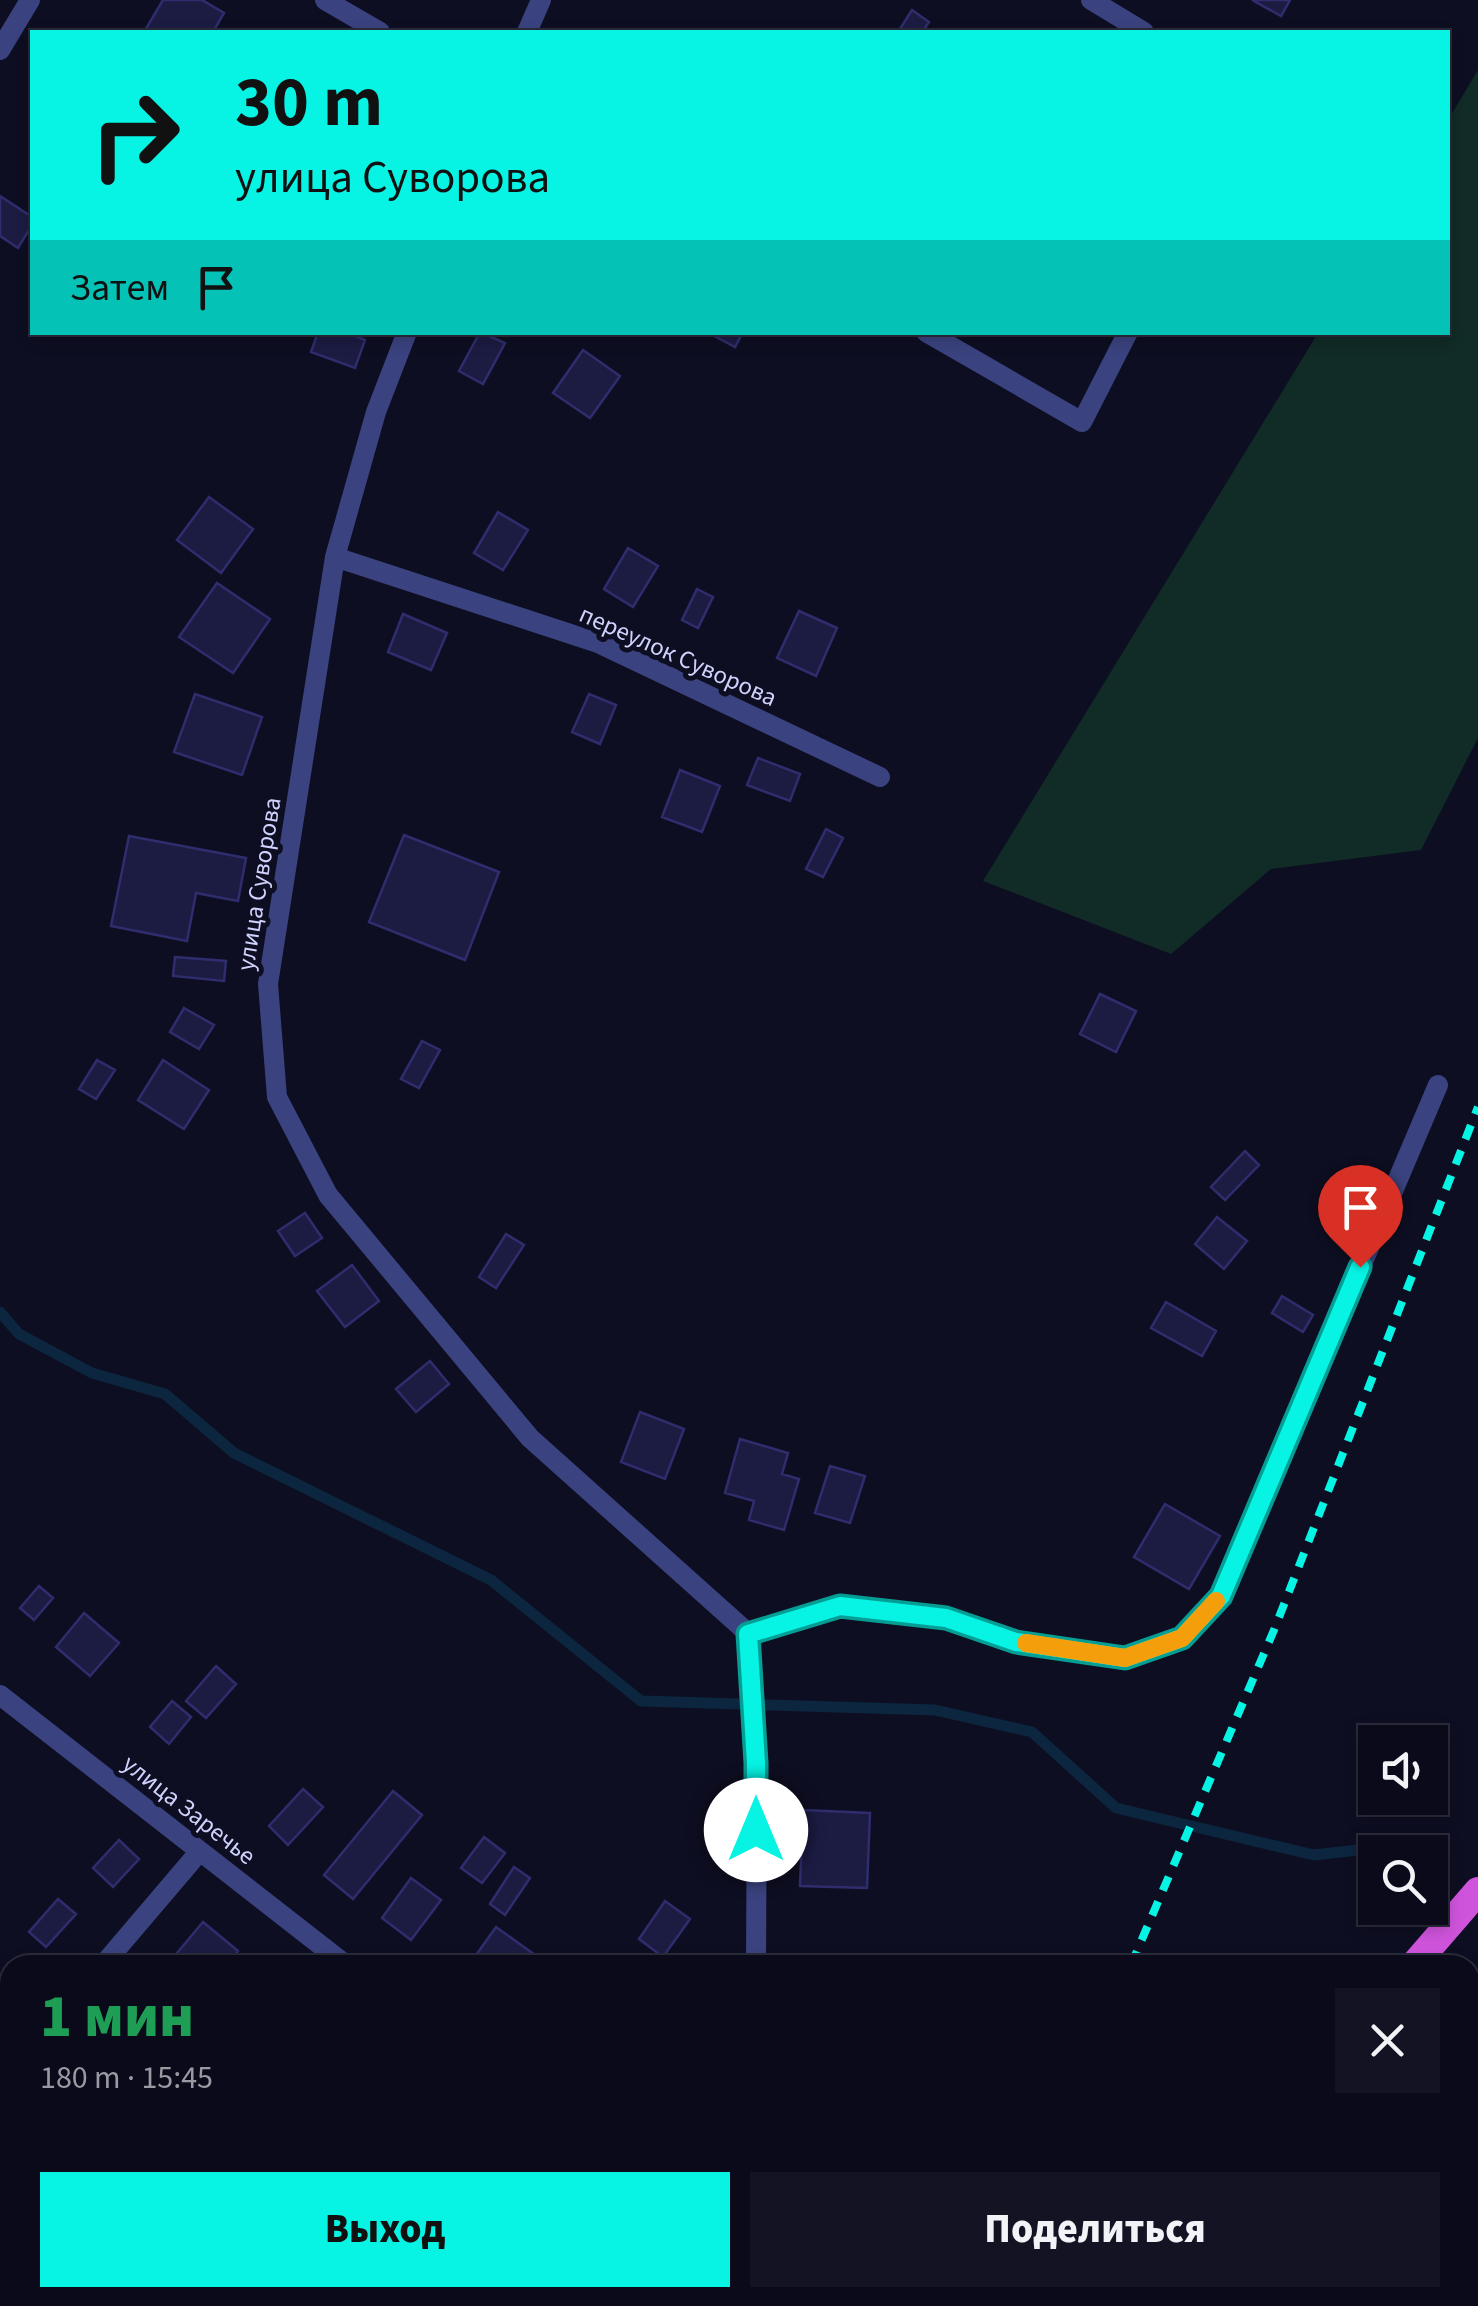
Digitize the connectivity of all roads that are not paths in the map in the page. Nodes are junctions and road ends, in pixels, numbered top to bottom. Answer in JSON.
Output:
{"nodes":[{"id":1,"x":30,"y":0,"type":"edge"},
{"id":2,"x":325,"y":0,"type":"edge"},
{"id":3,"x":541,"y":0,"type":"edge"},
{"id":4,"x":1091,"y":0,"type":"edge"},
{"id":5,"x":377,"y":30,"type":"edge"},
{"id":6,"x":528,"y":30,"type":"edge"},
{"id":7,"x":1141,"y":30,"type":"edge"},
{"id":8,"x":0,"y":50,"type":"edge"},
{"id":9,"x":406,"y":335,"type":"edge"},
{"id":10,"x":931,"y":335,"type":"edge"},
{"id":11,"x":1126,"y":335,"type":"edge"},
{"id":12,"x":335,"y":557,"type":"junction"},
{"id":13,"x":880,"y":777,"type":"dead end"},
{"id":14,"x":1438,"y":1084,"type":"dead end"},
{"id":15,"x":748,"y":1634,"type":"junction"},
{"id":16,"x":0,"y":1695,"type":"edge"},
{"id":17,"x":200,"y":1850,"type":"junction"},
{"id":18,"x":1478,"y":1891,"type":"edge"},
{"id":19,"x":112,"y":1955,"type":"edge"},
{"id":20,"x":333,"y":1955,"type":"edge"},
{"id":21,"x":756,"y":1955,"type":"edge"},
{"id":22,"x":1423,"y":1955,"type":"edge"}],
"edges":[{"from":1,"to":8,"type":"street"},
{"from":2,"to":5,"type":"street"},
{"from":3,"to":6,"type":"street"},
{"from":4,"to":7,"type":"street"},
{"from":9,"to":12,"type":"street","name":"улица Суворова"},
{"from":10,"to":11,"type":"street"},
{"from":12,"to":13,"type":"street","name":"переулок Суворова"},
{"from":12,"to":15,"type":"street","name":"улица Суворова"},
{"from":14,"to":15,"type":"street"},
{"from":15,"to":21,"type":"street"},
{"from":16,"to":17,"type":"street","name":"улица Заречье"},
{"from":17,"to":19,"type":"street"},
{"from":17,"to":20,"type":"street","name":"улица Заречье"},
{"from":18,"to":22,"type":"highway"}]}
